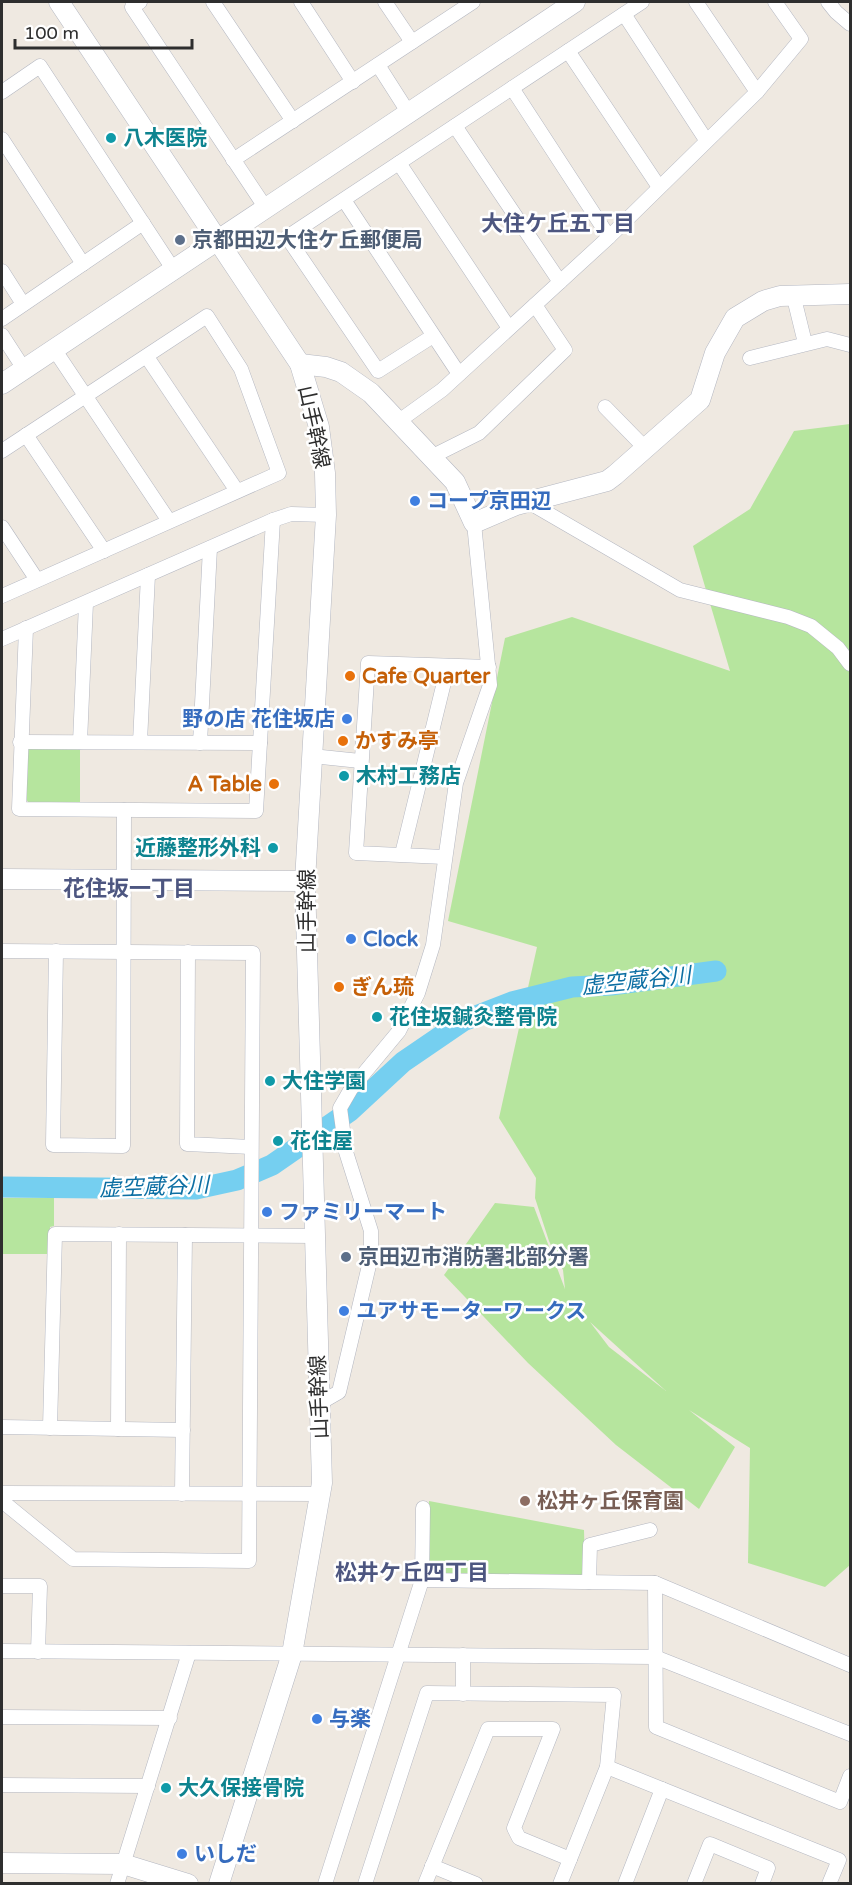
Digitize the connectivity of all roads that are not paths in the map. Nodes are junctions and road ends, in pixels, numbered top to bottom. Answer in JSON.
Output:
{"nodes":[{"id":1,"x":59,"y":2,"type":"edge"},
{"id":2,"x":140,"y":2,"type":"edge"},
{"id":3,"x":213,"y":2,"type":"edge"},
{"id":4,"x":301,"y":2,"type":"edge"},
{"id":5,"x":385,"y":2,"type":"edge"},
{"id":6,"x":472,"y":2,"type":"edge"},
{"id":7,"x":574,"y":2,"type":"edge"},
{"id":8,"x":642,"y":2,"type":"edge"},
{"id":9,"x":696,"y":2,"type":"edge"},
{"id":10,"x":776,"y":2,"type":"edge"},
{"id":11,"x":828,"y":2,"type":"edge"},
{"id":12,"x":624,"y":14,"type":"junction"},
{"id":13,"x":849,"y":20,"type":"edge"},
{"id":14,"x":412,"y":42,"type":"junction"},
{"id":15,"x":568,"y":51,"type":"junction"},
{"id":16,"x":378,"y":65,"type":"junction"},
{"id":17,"x":353,"y":82,"type":"junction"},
{"id":18,"x":512,"y":88,"type":"junction"},
{"id":19,"x":2,"y":92,"type":"edge"},
{"id":20,"x":757,"y":92,"type":"junction"},
{"id":21,"x":408,"y":112,"type":"junction"},
{"id":22,"x":293,"y":121,"type":"junction"},
{"id":23,"x":455,"y":126,"type":"junction"},
{"id":24,"x":2,"y":139,"type":"edge"},
{"id":25,"x":706,"y":140,"type":"junction"},
{"id":26,"x":233,"y":160,"type":"junction"},
{"id":27,"x":399,"y":163,"type":"junction"},
{"id":28,"x":659,"y":186,"type":"junction"},
{"id":29,"x":344,"y":200,"type":"junction"},
{"id":30,"x":265,"y":207,"type":"junction"},
{"id":31,"x":143,"y":223,"type":"junction"},
{"id":32,"x":609,"y":237,"type":"junction"},
{"id":33,"x":218,"y":240,"type":"junction"},
{"id":34,"x":83,"y":264,"type":"junction"},
{"id":35,"x":173,"y":269,"type":"junction"},
{"id":36,"x":2,"y":271,"type":"edge"},
{"id":37,"x":560,"y":282,"type":"junction"},
{"id":38,"x":793,"y":294,"type":"junction"},
{"id":39,"x":850,"y":294,"type":"edge"},
{"id":40,"x":23,"y":304,"type":"junction"},
{"id":41,"x":534,"y":305,"type":"junction"},
{"id":42,"x":2,"y":319,"type":"edge"},
{"id":43,"x":509,"y":328,"type":"junction"},
{"id":44,"x":2,"y":335,"type":"edge"},
{"id":45,"x":433,"y":336,"type":"junction"},
{"id":46,"x":805,"y":343,"type":"junction"},
{"id":47,"x":850,"y":345,"type":"edge"},
{"id":48,"x":54,"y":349,"type":"junction"},
{"id":49,"x":147,"y":357,"type":"junction"},
{"id":50,"x":750,"y":358,"type":"dead end"},
{"id":51,"x":300,"y":364,"type":"junction"},
{"id":52,"x":24,"y":369,"type":"junction"},
{"id":53,"x":459,"y":374,"type":"junction"},
{"id":54,"x":2,"y":384,"type":"edge"},
{"id":55,"x":86,"y":396,"type":"junction"},
{"id":56,"x":605,"y":407,"type":"dead end"},
{"id":57,"x":399,"y":421,"type":"junction"},
{"id":58,"x":26,"y":435,"type":"junction"},
{"id":59,"x":646,"y":449,"type":"junction"},
{"id":60,"x":2,"y":452,"type":"edge"},
{"id":61,"x":433,"y":456,"type":"junction"},
{"id":62,"x":237,"y":491,"type":"junction"},
{"id":63,"x":530,"y":502,"type":"junction"},
{"id":64,"x":326,"y":515,"type":"junction"},
{"id":65,"x":273,"y":520,"type":"junction"},
{"id":66,"x":169,"y":521,"type":"junction"},
{"id":67,"x":474,"y":523,"type":"junction"},
{"id":68,"x":2,"y":527,"type":"edge"},
{"id":69,"x":210,"y":548,"type":"junction"},
{"id":70,"x":104,"y":551,"type":"junction"},
{"id":71,"x":148,"y":575,"type":"junction"},
{"id":72,"x":37,"y":580,"type":"junction"},
{"id":73,"x":2,"y":596,"type":"edge"},
{"id":74,"x":86,"y":603,"type":"junction"},
{"id":75,"x":26,"y":628,"type":"junction"},
{"id":76,"x":2,"y":639,"type":"edge"},
{"id":77,"x":850,"y":664,"type":"edge"},
{"id":78,"x":448,"y":666,"type":"junction"},
{"id":79,"x":489,"y":667,"type":"junction"},
{"id":80,"x":20,"y":742,"type":"junction"},
{"id":81,"x":80,"y":742,"type":"junction"},
{"id":82,"x":140,"y":742,"type":"junction"},
{"id":83,"x":200,"y":743,"type":"junction"},
{"id":84,"x":260,"y":743,"type":"junction"},
{"id":85,"x":312,"y":756,"type":"junction"},
{"id":86,"x":360,"y":761,"type":"junction"},
{"id":87,"x":124,"y":810,"type":"junction"},
{"id":88,"x":402,"y":854,"type":"junction"},
{"id":89,"x":444,"y":857,"type":"junction"},
{"id":90,"x":123,"y":878,"type":"junction"},
{"id":91,"x":2,"y":879,"type":"edge"},
{"id":92,"x":305,"y":881,"type":"junction"},
{"id":93,"x":2,"y":951,"type":"edge"},
{"id":94,"x":57,"y":951,"type":"junction"},
{"id":95,"x":123,"y":952,"type":"junction"},
{"id":96,"x":188,"y":952,"type":"junction"},
{"id":97,"x":251,"y":1147,"type":"junction"},
{"id":98,"x":119,"y":1234,"type":"junction"},
{"id":99,"x":185,"y":1235,"type":"junction"},
{"id":100,"x":250,"y":1235,"type":"junction"},
{"id":101,"x":315,"y":1236,"type":"junction"},
{"id":102,"x":320,"y":1403,"type":"junction"},
{"id":103,"x":2,"y":1427,"type":"edge"},
{"id":104,"x":50,"y":1428,"type":"junction"},
{"id":105,"x":118,"y":1429,"type":"junction"},
{"id":106,"x":183,"y":1430,"type":"junction"},
{"id":107,"x":2,"y":1493,"type":"edge"},
{"id":108,"x":182,"y":1494,"type":"junction"},
{"id":109,"x":250,"y":1494,"type":"junction"},
{"id":110,"x":321,"y":1494,"type":"junction"},
{"id":111,"x":2,"y":1501,"type":"edge"},
{"id":112,"x":423,"y":1508,"type":"dead end"},
{"id":113,"x":650,"y":1530,"type":"dead end"},
{"id":114,"x":422,"y":1580,"type":"junction"},
{"id":115,"x":589,"y":1582,"type":"junction"},
{"id":116,"x":655,"y":1583,"type":"junction"},
{"id":117,"x":2,"y":1586,"type":"edge"},
{"id":118,"x":2,"y":1652,"type":"edge"},
{"id":119,"x":38,"y":1652,"type":"junction"},
{"id":120,"x":189,"y":1653,"type":"junction"},
{"id":121,"x":292,"y":1654,"type":"junction"},
{"id":122,"x":398,"y":1655,"type":"junction"},
{"id":123,"x":463,"y":1655,"type":"junction"},
{"id":124,"x":655,"y":1657,"type":"junction"},
{"id":125,"x":850,"y":1665,"type":"edge"},
{"id":126,"x":463,"y":1694,"type":"junction"},
{"id":127,"x":2,"y":1717,"type":"edge"},
{"id":128,"x":170,"y":1718,"type":"junction"},
{"id":129,"x":850,"y":1734,"type":"edge"},
{"id":130,"x":607,"y":1767,"type":"junction"},
{"id":131,"x":850,"y":1776,"type":"edge"},
{"id":132,"x":2,"y":1785,"type":"edge"},
{"id":133,"x":148,"y":1786,"type":"junction"},
{"id":134,"x":662,"y":1789,"type":"junction"},
{"id":135,"x":570,"y":1859,"type":"junction"},
{"id":136,"x":2,"y":1863,"type":"edge"},
{"id":137,"x":123,"y":1864,"type":"junction"},
{"id":138,"x":432,"y":1866,"type":"junction"},
{"id":139,"x":117,"y":1884,"type":"edge"},
{"id":140,"x":188,"y":1884,"type":"edge"},
{"id":141,"x":219,"y":1884,"type":"edge"},
{"id":142,"x":325,"y":1884,"type":"edge"},
{"id":143,"x":365,"y":1884,"type":"edge"},
{"id":144,"x":425,"y":1884,"type":"edge"},
{"id":145,"x":476,"y":1884,"type":"edge"},
{"id":146,"x":560,"y":1884,"type":"edge"},
{"id":147,"x":625,"y":1884,"type":"edge"},
{"id":148,"x":693,"y":1884,"type":"edge"},
{"id":149,"x":762,"y":1884,"type":"edge"},
{"id":150,"x":829,"y":1884,"type":"edge"}],
"edges":[{"from":1,"to":33,"type":"street","name":"山手幹線"},
{"from":2,"to":26,"type":"street"},
{"from":3,"to":22,"type":"street"},
{"from":4,"to":17,"type":"street"},
{"from":5,"to":14,"type":"street"},
{"from":6,"to":14,"type":"street"},
{"from":7,"to":21,"type":"street"},
{"from":8,"to":12,"type":"street"},
{"from":9,"to":20,"type":"street"},
{"from":10,"to":20,"type":"street"},
{"from":11,"to":13,"type":"street"},
{"from":12,"to":15,"type":"street"},
{"from":12,"to":25,"type":"street"},
{"from":14,"to":16,"type":"street"},
{"from":15,"to":18,"type":"street"},
{"from":15,"to":28,"type":"street"},
{"from":16,"to":17,"type":"street"},
{"from":16,"to":21,"type":"street"},
{"from":17,"to":22,"type":"street"},
{"from":18,"to":23,"type":"street"},
{"from":18,"to":32,"type":"street"},
{"from":19,"to":31,"type":"street"},
{"from":20,"to":25,"type":"street"},
{"from":21,"to":30,"type":"street"},
{"from":22,"to":26,"type":"street"},
{"from":23,"to":27,"type":"street"},
{"from":23,"to":37,"type":"street"},
{"from":24,"to":34,"type":"street"},
{"from":25,"to":28,"type":"street"},
{"from":26,"to":30,"type":"street"},
{"from":27,"to":29,"type":"street"},
{"from":27,"to":43,"type":"street"},
{"from":28,"to":32,"type":"street"},
{"from":29,"to":45,"type":"street"},
{"from":29,"to":45,"type":"street"},
{"from":30,"to":33,"type":"street"},
{"from":31,"to":34,"type":"street"},
{"from":31,"to":35,"type":"street"},
{"from":32,"to":37,"type":"street"},
{"from":33,"to":35,"type":"street"},
{"from":33,"to":51,"type":"street","name":"山手幹線"},
{"from":34,"to":40,"type":"street"},
{"from":35,"to":48,"type":"street"},
{"from":36,"to":40,"type":"street"},
{"from":37,"to":41,"type":"street"},
{"from":38,"to":39,"type":"street"},
{"from":38,"to":46,"type":"street"},
{"from":38,"to":59,"type":"street"},
{"from":40,"to":42,"type":"street"},
{"from":41,"to":43,"type":"street"},
{"from":41,"to":61,"type":"street"},
{"from":43,"to":53,"type":"street"},
{"from":44,"to":52,"type":"street"},
{"from":45,"to":53,"type":"street"},
{"from":46,"to":47,"type":"street"},
{"from":46,"to":50,"type":"street"},
{"from":48,"to":52,"type":"street"},
{"from":48,"to":55,"type":"street"},
{"from":49,"to":55,"type":"street"},
{"from":49,"to":62,"type":"street"},
{"from":49,"to":62,"type":"street"},
{"from":51,"to":57,"type":"street"},
{"from":51,"to":64,"type":"street","name":"山手幹線"},
{"from":52,"to":54,"type":"street"},
{"from":53,"to":57,"type":"street"},
{"from":55,"to":58,"type":"street"},
{"from":55,"to":66,"type":"street"},
{"from":56,"to":59,"type":"street"},
{"from":57,"to":61,"type":"street"},
{"from":58,"to":60,"type":"street"},
{"from":58,"to":70,"type":"street"},
{"from":59,"to":63,"type":"street"},
{"from":61,"to":67,"type":"street"},
{"from":62,"to":66,"type":"street"},
{"from":63,"to":67,"type":"street"},
{"from":63,"to":77,"type":"street"},
{"from":64,"to":65,"type":"street"},
{"from":64,"to":85,"type":"street","name":"山手幹線"},
{"from":65,"to":69,"type":"street"},
{"from":65,"to":84,"type":"street"},
{"from":66,"to":70,"type":"street"},
{"from":67,"to":79,"type":"street"},
{"from":68,"to":72,"type":"street"},
{"from":69,"to":71,"type":"street"},
{"from":69,"to":83,"type":"street"},
{"from":70,"to":72,"type":"street"},
{"from":71,"to":74,"type":"street"},
{"from":71,"to":82,"type":"street"},
{"from":72,"to":73,"type":"street"},
{"from":74,"to":75,"type":"street"},
{"from":74,"to":81,"type":"street"},
{"from":75,"to":76,"type":"street"},
{"from":75,"to":80,"type":"street"},
{"from":78,"to":79,"type":"street"},
{"from":78,"to":86,"type":"street"},
{"from":78,"to":88,"type":"street"},
{"from":79,"to":89,"type":"street"},
{"from":80,"to":81,"type":"street"},
{"from":80,"to":87,"type":"street"},
{"from":81,"to":82,"type":"street"},
{"from":82,"to":83,"type":"street"},
{"from":83,"to":84,"type":"street"},
{"from":84,"to":87,"type":"street"},
{"from":85,"to":86,"type":"street"},
{"from":85,"to":92,"type":"street","name":"山手幹線"},
{"from":86,"to":88,"type":"street"},
{"from":87,"to":90,"type":"street"},
{"from":88,"to":89,"type":"street"},
{"from":89,"to":102,"type":"street"},
{"from":90,"to":91,"type":"street"},
{"from":90,"to":92,"type":"street"},
{"from":90,"to":95,"type":"street"},
{"from":92,"to":101,"type":"street","name":"山手幹線"},
{"from":93,"to":94,"type":"street"},
{"from":94,"to":95,"type":"street"},
{"from":94,"to":95,"type":"street"},
{"from":95,"to":96,"type":"street"},
{"from":96,"to":97,"type":"street"},
{"from":96,"to":97,"type":"street"},
{"from":97,"to":100,"type":"street"},
{"from":98,"to":99,"type":"street"},
{"from":98,"to":104,"type":"street"},
{"from":98,"to":105,"type":"street"},
{"from":99,"to":100,"type":"street"},
{"from":99,"to":106,"type":"street"},
{"from":100,"to":101,"type":"street"},
{"from":100,"to":109,"type":"street"},
{"from":101,"to":102,"type":"street","name":"山手幹線"},
{"from":102,"to":110,"type":"street","name":"山手幹線"},
{"from":103,"to":104,"type":"street"},
{"from":104,"to":105,"type":"street"},
{"from":105,"to":106,"type":"street"},
{"from":106,"to":108,"type":"street"},
{"from":107,"to":108,"type":"street"},
{"from":108,"to":109,"type":"street"},
{"from":109,"to":110,"type":"street"},
{"from":109,"to":111,"type":"street"},
{"from":110,"to":121,"type":"street","name":"山手幹線"},
{"from":112,"to":114,"type":"street"},
{"from":113,"to":115,"type":"street"},
{"from":114,"to":115,"type":"street"},
{"from":114,"to":122,"type":"street"},
{"from":115,"to":116,"type":"street"},
{"from":116,"to":124,"type":"street"},
{"from":116,"to":125,"type":"street"},
{"from":117,"to":119,"type":"street"},
{"from":118,"to":119,"type":"street"},
{"from":119,"to":120,"type":"street"},
{"from":120,"to":121,"type":"street"},
{"from":120,"to":128,"type":"street"},
{"from":121,"to":122,"type":"street"},
{"from":121,"to":141,"type":"street","name":"山手幹線"},
{"from":122,"to":123,"type":"street"},
{"from":122,"to":142,"type":"street"},
{"from":123,"to":124,"type":"street"},
{"from":123,"to":126,"type":"street"},
{"from":124,"to":129,"type":"street"},
{"from":124,"to":131,"type":"street"},
{"from":126,"to":130,"type":"street"},
{"from":126,"to":143,"type":"street"},
{"from":127,"to":128,"type":"street"},
{"from":128,"to":133,"type":"street"},
{"from":130,"to":134,"type":"street"},
{"from":130,"to":135,"type":"street"},
{"from":132,"to":133,"type":"street"},
{"from":133,"to":137,"type":"street"},
{"from":134,"to":147,"type":"street"},
{"from":134,"to":150,"type":"street"},
{"from":135,"to":138,"type":"street"},
{"from":135,"to":146,"type":"street"},
{"from":136,"to":137,"type":"street"},
{"from":137,"to":139,"type":"street"},
{"from":137,"to":140,"type":"street"},
{"from":138,"to":144,"type":"street"},
{"from":138,"to":145,"type":"street"},
{"from":148,"to":149,"type":"street"}]}
